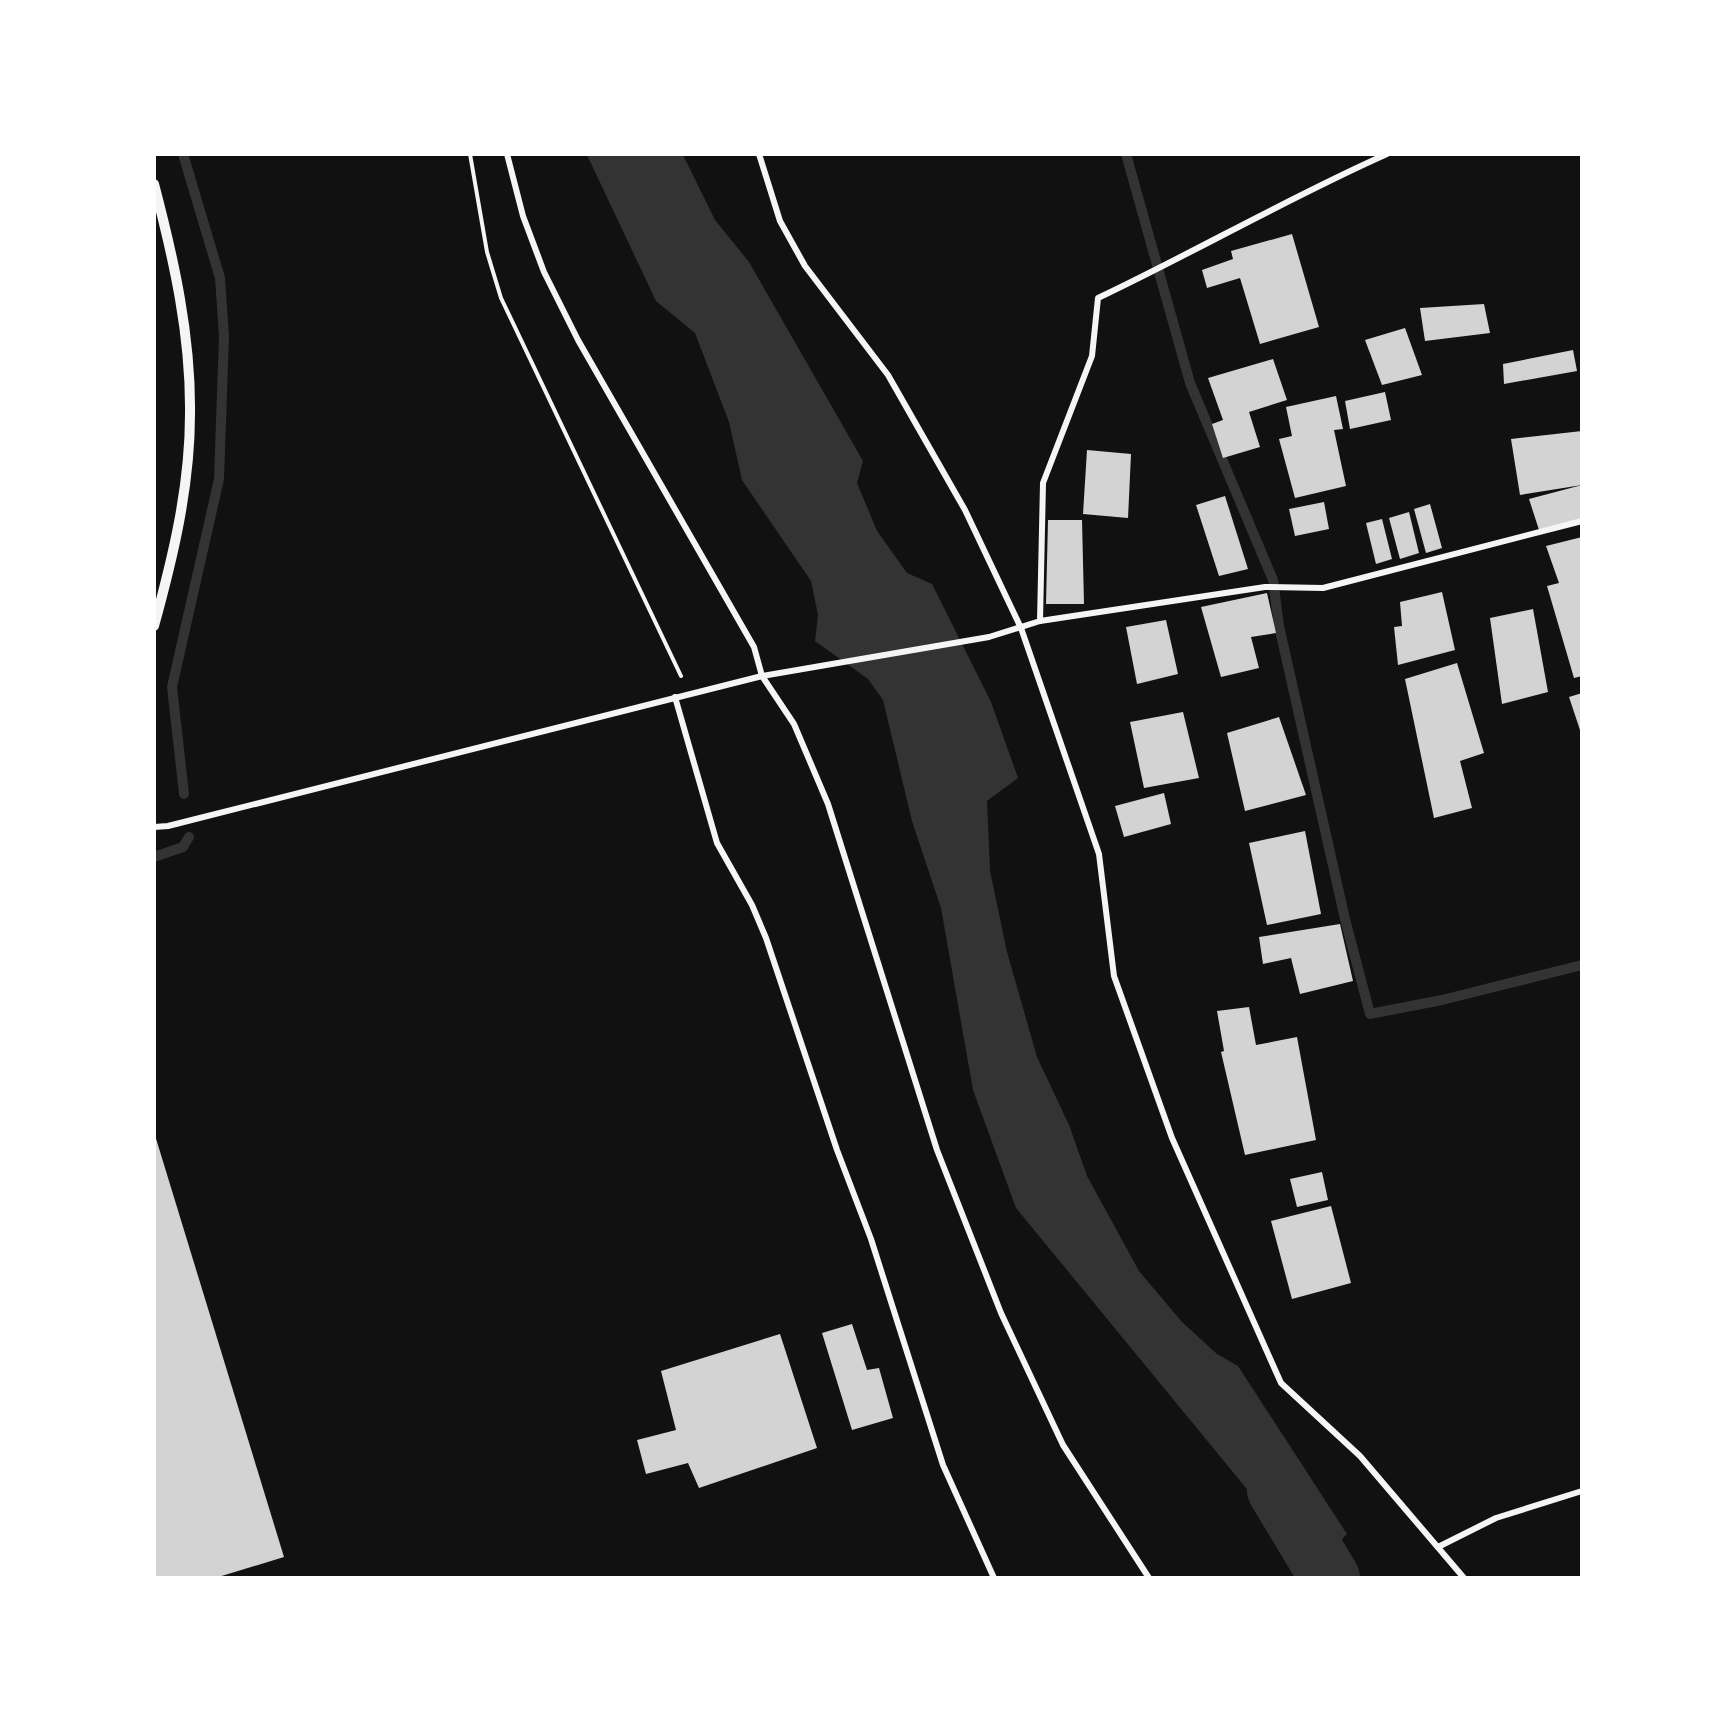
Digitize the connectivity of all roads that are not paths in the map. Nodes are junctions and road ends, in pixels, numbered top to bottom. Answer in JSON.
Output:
{"nodes":[{"id":1,"x":507,"y":154,"type":"edge"},
{"id":2,"x":759,"y":154,"type":"edge"},
{"id":3,"x":1387,"y":154,"type":"edge"},
{"id":4,"x":154,"y":184,"type":"edge"},
{"id":5,"x":1581,"y":521,"type":"edge"},
{"id":6,"x":1040,"y":621,"type":"junction"},
{"id":7,"x":154,"y":626,"type":"edge"},
{"id":8,"x":1022,"y":628,"type":"junction"},
{"id":9,"x":762,"y":676,"type":"junction"},
{"id":10,"x":675,"y":698,"type":"junction"},
{"id":11,"x":154,"y":826,"type":"edge"},
{"id":12,"x":1581,"y":1491,"type":"edge"},
{"id":13,"x":1438,"y":1547,"type":"junction"},
{"id":14,"x":994,"y":1578,"type":"edge"},
{"id":15,"x":1149,"y":1578,"type":"edge"},
{"id":16,"x":1464,"y":1578,"type":"edge"}],
"edges":[{"from":1,"to":9,"type":"street"},
{"from":2,"to":8,"type":"street"},
{"from":3,"to":6,"type":"street"},
{"from":4,"to":7,"type":"street"},
{"from":5,"to":6,"type":"street"},
{"from":6,"to":8,"type":"street"},
{"from":8,"to":9,"type":"street"},
{"from":8,"to":13,"type":"street"},
{"from":9,"to":10,"type":"street"},
{"from":9,"to":15,"type":"street"},
{"from":10,"to":11,"type":"street"},
{"from":10,"to":14,"type":"street"},
{"from":12,"to":13,"type":"street"},
{"from":13,"to":16,"type":"street"}]}
